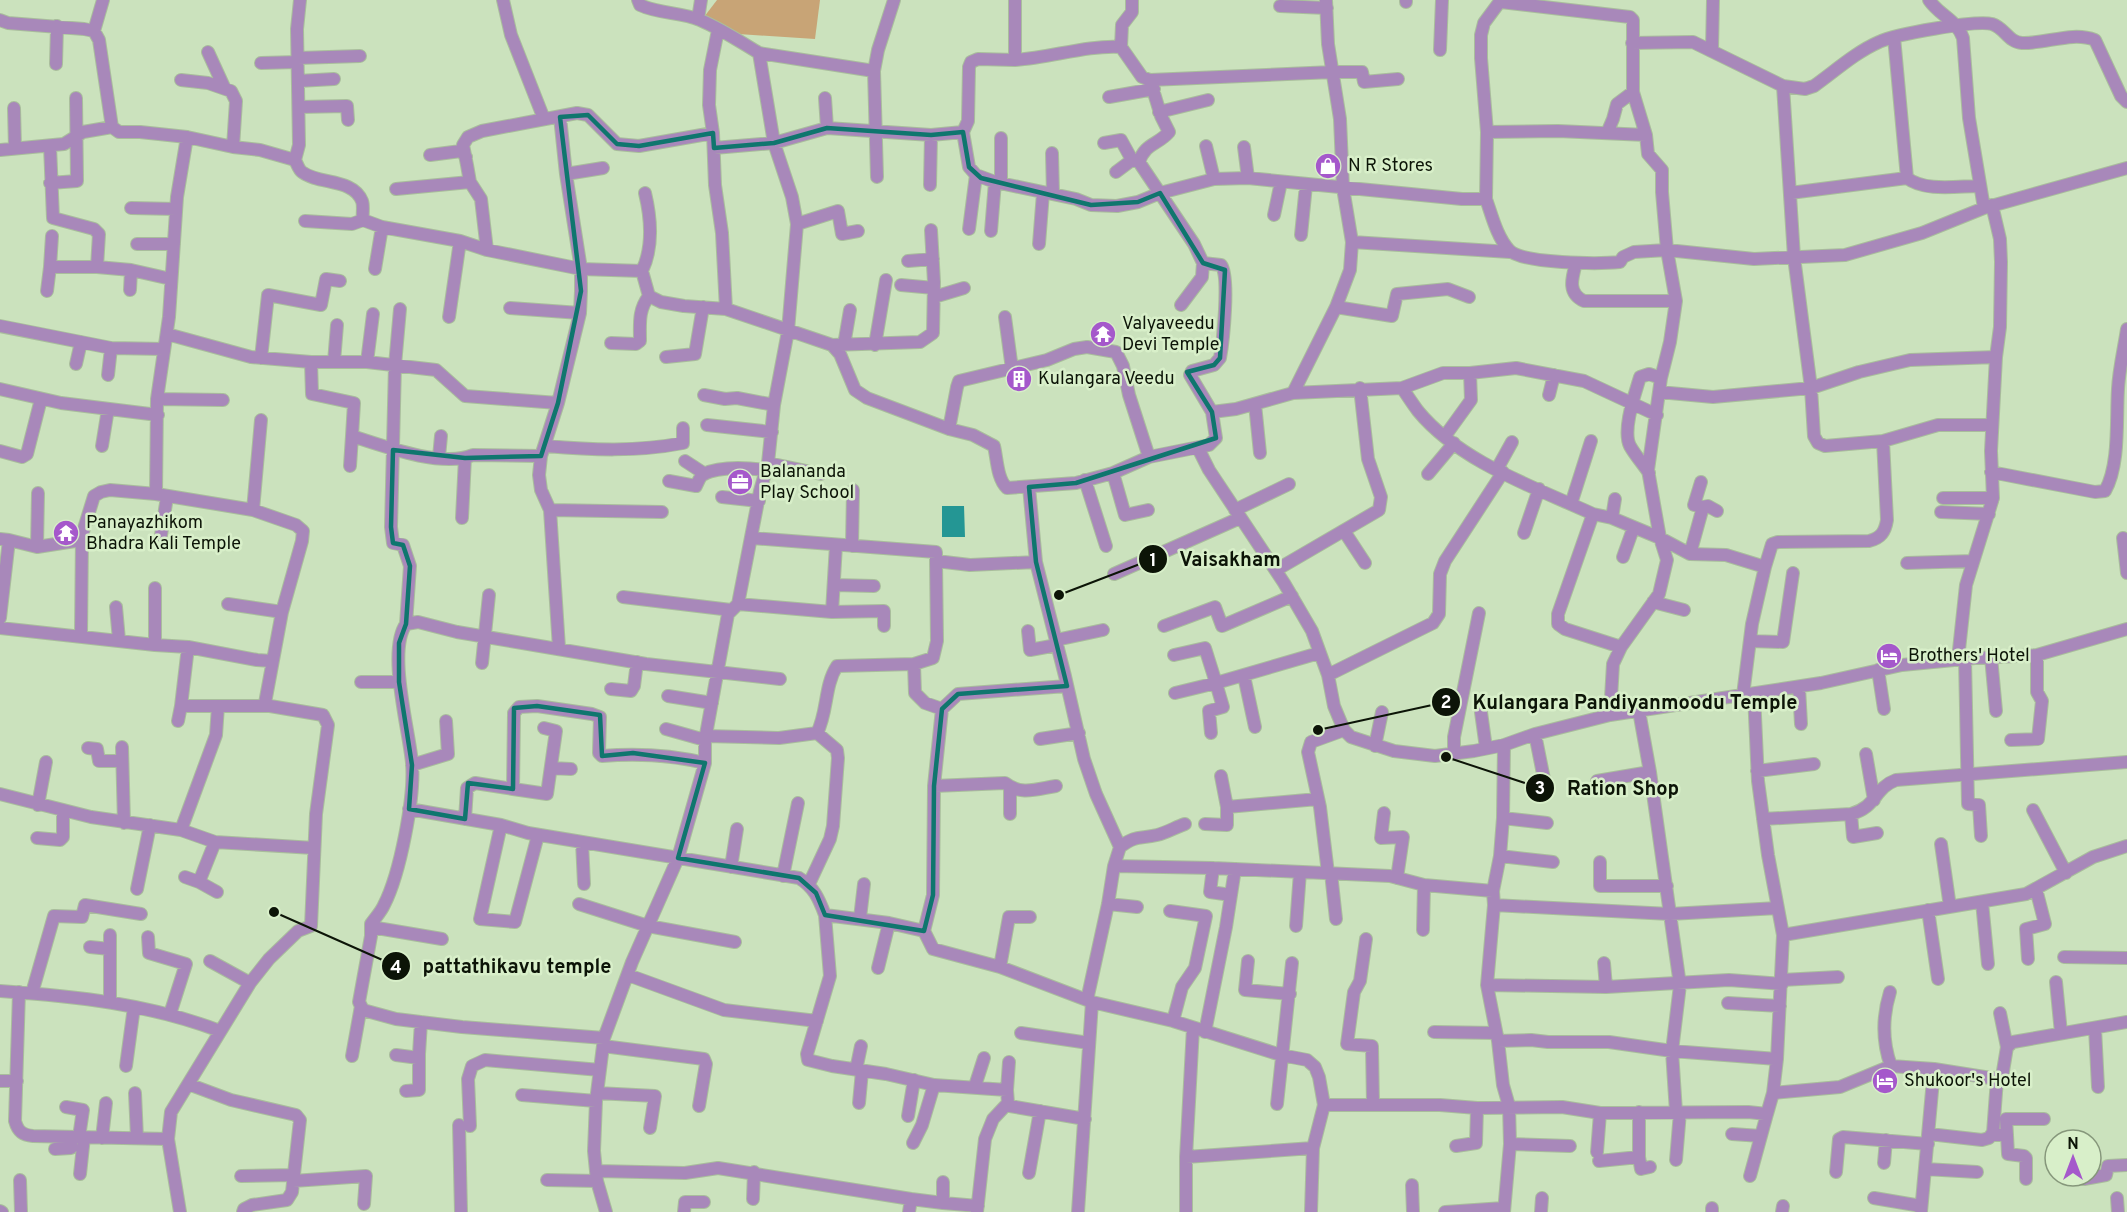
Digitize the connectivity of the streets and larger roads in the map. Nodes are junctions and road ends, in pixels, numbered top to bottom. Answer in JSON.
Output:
{"nodes":[{"id":1,"x":103,"y":0,"type":"edge"},
{"id":2,"x":300,"y":0,"type":"edge"},
{"id":3,"x":503,"y":0,"type":"edge"},
{"id":4,"x":638,"y":0,"type":"edge"},
{"id":5,"x":701,"y":0,"type":"edge"},
{"id":6,"x":894,"y":0,"type":"edge"},
{"id":7,"x":1015,"y":0,"type":"edge"},
{"id":8,"x":1132,"y":0,"type":"edge"},
{"id":9,"x":1443,"y":0,"type":"edge"},
{"id":10,"x":1713,"y":0,"type":"edge"},
{"id":11,"x":1929,"y":0,"type":"edge"},
{"id":12,"x":1501,"y":1,"type":"edge"},
{"id":13,"x":1327,"y":4,"type":"edge"},
{"id":14,"x":1280,"y":6,"type":"dead end"},
{"id":15,"x":699,"y":19,"type":"junction"},
{"id":16,"x":0,"y":20,"type":"edge"},
{"id":17,"x":57,"y":26,"type":"junction"},
{"id":18,"x":1958,"y":26,"type":"junction"},
{"id":19,"x":718,"y":30,"type":"junction"},
{"id":20,"x":94,"y":31,"type":"junction"},
{"id":21,"x":1894,"y":37,"type":"junction"},
{"id":22,"x":1632,"y":44,"type":"junction"},
{"id":23,"x":1121,"y":47,"type":"junction"},
{"id":24,"x":1440,"y":50,"type":"dead end"},
{"id":25,"x":1712,"y":50,"type":"junction"},
{"id":26,"x":207,"y":52,"type":"dead end"},
{"id":27,"x":759,"y":53,"type":"junction"},
{"id":28,"x":360,"y":56,"type":"dead end"},
{"id":29,"x":298,"y":60,"type":"junction"},
{"id":30,"x":1015,"y":60,"type":"junction"},
{"id":31,"x":261,"y":63,"type":"dead end"},
{"id":32,"x":56,"y":64,"type":"dead end"},
{"id":33,"x":874,"y":70,"type":"junction"},
{"id":34,"x":1333,"y":72,"type":"junction"},
{"id":35,"x":334,"y":79,"type":"dead end"},
{"id":36,"x":1398,"y":79,"type":"dead end"},
{"id":37,"x":181,"y":80,"type":"dead end"},
{"id":38,"x":298,"y":81,"type":"junction"},
{"id":39,"x":1152,"y":84,"type":"junction"},
{"id":40,"x":1783,"y":86,"type":"junction"},
{"id":41,"x":224,"y":87,"type":"junction"},
{"id":42,"x":1633,"y":92,"type":"junction"},
{"id":43,"x":1109,"y":97,"type":"dead end"},
{"id":44,"x":825,"y":98,"type":"dead end"},
{"id":45,"x":76,"y":99,"type":"dead end"},
{"id":46,"x":1208,"y":100,"type":"dead end"},
{"id":47,"x":2127,"y":102,"type":"edge"},
{"id":48,"x":299,"y":106,"type":"junction"},
{"id":49,"x":14,"y":108,"type":"dead end"},
{"id":50,"x":1159,"y":112,"type":"junction"},
{"id":51,"x":560,"y":117,"type":"junction"},
{"id":52,"x":544,"y":119,"type":"junction"},
{"id":53,"x":348,"y":120,"type":"dead end"},
{"id":54,"x":112,"y":127,"type":"junction"},
{"id":55,"x":827,"y":128,"type":"junction"},
{"id":56,"x":875,"y":130,"type":"junction"},
{"id":57,"x":963,"y":132,"type":"junction"},
{"id":58,"x":1487,"y":132,"type":"junction"},
{"id":59,"x":713,"y":133,"type":"junction"},
{"id":60,"x":1607,"y":133,"type":"junction"},
{"id":61,"x":77,"y":134,"type":"junction"},
{"id":62,"x":932,"y":135,"type":"junction"},
{"id":63,"x":1646,"y":135,"type":"junction"},
{"id":64,"x":187,"y":137,"type":"junction"},
{"id":65,"x":1001,"y":138,"type":"dead end"},
{"id":66,"x":774,"y":143,"type":"junction"},
{"id":67,"x":1104,"y":143,"type":"dead end"},
{"id":68,"x":50,"y":146,"type":"junction"},
{"id":69,"x":1206,"y":146,"type":"dead end"},
{"id":70,"x":233,"y":147,"type":"junction"},
{"id":71,"x":1244,"y":147,"type":"dead end"},
{"id":72,"x":15,"y":148,"type":"junction"},
{"id":73,"x":714,"y":148,"type":"junction"},
{"id":74,"x":0,"y":150,"type":"edge"},
{"id":75,"x":1052,"y":153,"type":"dead end"},
{"id":76,"x":430,"y":155,"type":"dead end"},
{"id":77,"x":466,"y":158,"type":"junction"},
{"id":78,"x":295,"y":160,"type":"junction"},
{"id":79,"x":1136,"y":161,"type":"junction"},
{"id":80,"x":603,"y":168,"type":"dead end"},
{"id":81,"x":2127,"y":168,"type":"edge"},
{"id":82,"x":1116,"y":172,"type":"dead end"},
{"id":83,"x":566,"y":174,"type":"junction"},
{"id":84,"x":976,"y":176,"type":"junction"},
{"id":85,"x":877,"y":177,"type":"dead end"},
{"id":86,"x":1248,"y":178,"type":"junction"},
{"id":87,"x":1907,"y":178,"type":"junction"},
{"id":88,"x":1214,"y":179,"type":"junction"},
{"id":89,"x":470,"y":182,"type":"junction"},
{"id":90,"x":998,"y":182,"type":"junction"},
{"id":91,"x":1281,"y":182,"type":"junction"},
{"id":92,"x":50,"y":183,"type":"junction"},
{"id":93,"x":930,"y":185,"type":"dead end"},
{"id":94,"x":1306,"y":185,"type":"junction"},
{"id":95,"x":1980,"y":186,"type":"junction"},
{"id":96,"x":1344,"y":188,"type":"junction"},
{"id":97,"x":396,"y":189,"type":"dead end"},
{"id":98,"x":645,"y":193,"type":"dead end"},
{"id":99,"x":1048,"y":193,"type":"junction"},
{"id":100,"x":1160,"y":193,"type":"junction"},
{"id":101,"x":1790,"y":193,"type":"junction"},
{"id":102,"x":1486,"y":199,"type":"junction"},
{"id":103,"x":1988,"y":207,"type":"junction"},
{"id":104,"x":131,"y":208,"type":"dead end"},
{"id":105,"x":176,"y":209,"type":"junction"},
{"id":106,"x":1274,"y":215,"type":"dead end"},
{"id":107,"x":363,"y":220,"type":"junction"},
{"id":108,"x":305,"y":221,"type":"dead end"},
{"id":109,"x":797,"y":224,"type":"junction"},
{"id":110,"x":381,"y":227,"type":"junction"},
{"id":111,"x":969,"y":229,"type":"dead end"},
{"id":112,"x":931,"y":230,"type":"dead end"},
{"id":113,"x":858,"y":231,"type":"dead end"},
{"id":114,"x":991,"y":231,"type":"dead end"},
{"id":115,"x":1301,"y":235,"type":"dead end"},
{"id":116,"x":52,"y":237,"type":"dead end"},
{"id":117,"x":460,"y":241,"type":"junction"},
{"id":118,"x":1352,"y":242,"type":"junction"},
{"id":119,"x":136,"y":244,"type":"dead end"},
{"id":120,"x":174,"y":244,"type":"junction"},
{"id":121,"x":1039,"y":244,"type":"dead end"},
{"id":122,"x":487,"y":250,"type":"junction"},
{"id":123,"x":1667,"y":250,"type":"junction"},
{"id":124,"x":1510,"y":252,"type":"junction"},
{"id":125,"x":1794,"y":257,"type":"junction"},
{"id":126,"x":933,"y":260,"type":"junction"},
{"id":127,"x":908,"y":261,"type":"dead end"},
{"id":128,"x":1203,"y":263,"type":"junction"},
{"id":129,"x":1576,"y":263,"type":"junction"},
{"id":130,"x":50,"y":267,"type":"junction"},
{"id":131,"x":97,"y":267,"type":"junction"},
{"id":132,"x":375,"y":268,"type":"dead end"},
{"id":133,"x":581,"y":269,"type":"junction"},
{"id":134,"x":131,"y":270,"type":"junction"},
{"id":135,"x":642,"y":271,"type":"junction"},
{"id":136,"x":171,"y":279,"type":"junction"},
{"id":137,"x":886,"y":280,"type":"dead end"},
{"id":138,"x":340,"y":281,"type":"dead end"},
{"id":139,"x":901,"y":285,"type":"dead end"},
{"id":140,"x":964,"y":288,"type":"dead end"},
{"id":141,"x":47,"y":291,"type":"dead end"},
{"id":142,"x":130,"y":291,"type":"dead end"},
{"id":143,"x":934,"y":292,"type":"junction"},
{"id":144,"x":648,"y":296,"type":"junction"},
{"id":145,"x":1469,"y":297,"type":"dead end"},
{"id":146,"x":1676,"y":301,"type":"junction"},
{"id":147,"x":1181,"y":305,"type":"dead end"},
{"id":148,"x":703,"y":307,"type":"junction"},
{"id":149,"x":1336,"y":307,"type":"junction"},
{"id":150,"x":510,"y":308,"type":"dead end"},
{"id":151,"x":400,"y":309,"type":"dead end"},
{"id":152,"x":726,"y":309,"type":"junction"},
{"id":153,"x":850,"y":310,"type":"dead end"},
{"id":154,"x":373,"y":314,"type":"dead end"},
{"id":155,"x":580,"y":314,"type":"junction"},
{"id":156,"x":449,"y":317,"type":"dead end"},
{"id":157,"x":1005,"y":317,"type":"dead end"},
{"id":158,"x":338,"y":325,"type":"dead end"},
{"id":159,"x":0,"y":326,"type":"edge"},
{"id":160,"x":2127,"y":329,"type":"edge"},
{"id":161,"x":788,"y":331,"type":"junction"},
{"id":162,"x":167,"y":334,"type":"junction"},
{"id":163,"x":81,"y":342,"type":"junction"},
{"id":164,"x":610,"y":343,"type":"dead end"},
{"id":165,"x":838,"y":345,"type":"junction"},
{"id":166,"x":875,"y":345,"type":"junction"},
{"id":167,"x":111,"y":348,"type":"junction"},
{"id":168,"x":164,"y":349,"type":"junction"},
{"id":169,"x":666,"y":357,"type":"dead end"},
{"id":170,"x":1996,"y":357,"type":"junction"},
{"id":171,"x":261,"y":358,"type":"junction"},
{"id":172,"x":311,"y":362,"type":"junction"},
{"id":173,"x":334,"y":362,"type":"junction"},
{"id":174,"x":367,"y":362,"type":"junction"},
{"id":175,"x":76,"y":364,"type":"dead end"},
{"id":176,"x":395,"y":365,"type":"junction"},
{"id":177,"x":1012,"y":369,"type":"junction"},
{"id":178,"x":1470,"y":373,"type":"junction"},
{"id":179,"x":108,"y":375,"type":"dead end"},
{"id":180,"x":1554,"y":375,"type":"junction"},
{"id":181,"x":1661,"y":378,"type":"junction"},
{"id":182,"x":0,"y":388,"type":"edge"},
{"id":183,"x":1360,"y":388,"type":"junction"},
{"id":184,"x":1402,"y":388,"type":"junction"},
{"id":185,"x":1811,"y":388,"type":"junction"},
{"id":186,"x":1659,"y":392,"type":"junction"},
{"id":187,"x":1293,"y":393,"type":"junction"},
{"id":188,"x":704,"y":395,"type":"dead end"},
{"id":189,"x":1549,"y":395,"type":"dead end"},
{"id":190,"x":41,"y":399,"type":"junction"},
{"id":191,"x":157,"y":399,"type":"junction"},
{"id":192,"x":223,"y":400,"type":"dead end"},
{"id":193,"x":558,"y":403,"type":"junction"},
{"id":194,"x":1632,"y":403,"type":"junction"},
{"id":195,"x":1255,"y":404,"type":"junction"},
{"id":196,"x":774,"y":405,"type":"junction"},
{"id":197,"x":108,"y":409,"type":"junction"},
{"id":198,"x":1212,"y":412,"type":"junction"},
{"id":199,"x":158,"y":415,"type":"junction"},
{"id":200,"x":1657,"y":415,"type":"junction"},
{"id":201,"x":261,"y":420,"type":"dead end"},
{"id":202,"x":707,"y":425,"type":"dead end"},
{"id":203,"x":1992,"y":425,"type":"junction"},
{"id":204,"x":683,"y":428,"type":"dead end"},
{"id":205,"x":949,"y":429,"type":"junction"},
{"id":206,"x":772,"y":432,"type":"junction"},
{"id":207,"x":352,"y":436,"type":"junction"},
{"id":208,"x":441,"y":436,"type":"dead end"},
{"id":209,"x":1449,"y":439,"type":"junction"},
{"id":210,"x":1591,"y":441,"type":"dead end"},
{"id":211,"x":1883,"y":441,"type":"junction"},
{"id":212,"x":1512,"y":442,"type":"dead end"},
{"id":213,"x":102,"y":446,"type":"dead end"},
{"id":214,"x":1198,"y":448,"type":"junction"},
{"id":215,"x":0,"y":450,"type":"edge"},
{"id":216,"x":393,"y":450,"type":"junction"},
{"id":217,"x":543,"y":451,"type":"junction"},
{"id":218,"x":1260,"y":453,"type":"dead end"},
{"id":219,"x":439,"y":457,"type":"junction"},
{"id":220,"x":2114,"y":457,"type":"junction"},
{"id":221,"x":2127,"y":457,"type":"edge"},
{"id":222,"x":465,"y":458,"type":"junction"},
{"id":223,"x":1149,"y":458,"type":"junction"},
{"id":224,"x":685,"y":461,"type":"dead end"},
{"id":225,"x":350,"y":466,"type":"dead end"},
{"id":226,"x":767,"y":467,"type":"junction"},
{"id":227,"x":1500,"y":471,"type":"junction"},
{"id":228,"x":1991,"y":472,"type":"junction"},
{"id":229,"x":1113,"y":473,"type":"junction"},
{"id":230,"x":1649,"y":473,"type":"junction"},
{"id":231,"x":705,"y":474,"type":"junction"},
{"id":232,"x":821,"y":474,"type":"dead end"},
{"id":233,"x":1428,"y":474,"type":"dead end"},
{"id":234,"x":1085,"y":480,"type":"junction"},
{"id":235,"x":669,"y":481,"type":"dead end"},
{"id":236,"x":1701,"y":482,"type":"dead end"},
{"id":237,"x":1289,"y":484,"type":"dead end"},
{"id":238,"x":1029,"y":487,"type":"junction"},
{"id":239,"x":1539,"y":489,"type":"junction"},
{"id":240,"x":853,"y":490,"type":"dead end"},
{"id":241,"x":38,"y":493,"type":"dead end"},
{"id":242,"x":161,"y":496,"type":"junction"},
{"id":243,"x":722,"y":497,"type":"dead end"},
{"id":244,"x":1943,"y":498,"type":"dead end"},
{"id":245,"x":1993,"y":498,"type":"junction"},
{"id":246,"x":1615,"y":499,"type":"dead end"},
{"id":247,"x":759,"y":501,"type":"junction"},
{"id":248,"x":1571,"y":504,"type":"junction"},
{"id":249,"x":1703,"y":507,"type":"junction"},
{"id":250,"x":253,"y":510,"type":"junction"},
{"id":251,"x":550,"y":510,"type":"junction"},
{"id":252,"x":1148,"y":510,"type":"dead end"},
{"id":253,"x":1717,"y":511,"type":"dead end"},
{"id":254,"x":662,"y":512,"type":"dead end"},
{"id":255,"x":1941,"y":512,"type":"dead end"},
{"id":256,"x":1237,"y":514,"type":"junction"},
{"id":257,"x":1593,"y":514,"type":"junction"},
{"id":258,"x":1989,"y":514,"type":"junction"},
{"id":259,"x":462,"y":518,"type":"dead end"},
{"id":260,"x":1612,"y":518,"type":"junction"},
{"id":261,"x":1633,"y":529,"type":"junction"},
{"id":262,"x":1344,"y":531,"type":"junction"},
{"id":263,"x":1524,"y":533,"type":"dead end"},
{"id":264,"x":82,"y":535,"type":"junction"},
{"id":265,"x":161,"y":535,"type":"dead end"},
{"id":266,"x":752,"y":537,"type":"junction"},
{"id":267,"x":1660,"y":538,"type":"junction"},
{"id":268,"x":2123,"y":538,"type":"dead end"},
{"id":269,"x":4,"y":540,"type":"edge"},
{"id":270,"x":836,"y":545,"type":"junction"},
{"id":271,"x":852,"y":546,"type":"junction"},
{"id":272,"x":1106,"y":546,"type":"dead end"},
{"id":273,"x":37,"y":547,"type":"junction"},
{"id":274,"x":1690,"y":554,"type":"junction"},
{"id":275,"x":1623,"y":557,"type":"dead end"},
{"id":276,"x":936,"y":561,"type":"junction"},
{"id":277,"x":1973,"y":561,"type":"junction"},
{"id":278,"x":1036,"y":562,"type":"junction"},
{"id":279,"x":1365,"y":563,"type":"dead end"},
{"id":280,"x":1908,"y":563,"type":"dead end"},
{"id":281,"x":1765,"y":567,"type":"junction"},
{"id":282,"x":1276,"y":570,"type":"junction"},
{"id":283,"x":1793,"y":573,"type":"dead end"},
{"id":284,"x":2127,"y":573,"type":"edge"},
{"id":285,"x":1114,"y":574,"type":"dead end"},
{"id":286,"x":834,"y":585,"type":"junction"},
{"id":287,"x":874,"y":586,"type":"dead end"},
{"id":288,"x":155,"y":588,"type":"dead end"},
{"id":289,"x":489,"y":595,"type":"dead end"},
{"id":290,"x":1292,"y":596,"type":"junction"},
{"id":291,"x":623,"y":597,"type":"dead end"},
{"id":292,"x":1653,"y":602,"type":"junction"},
{"id":293,"x":228,"y":604,"type":"dead end"},
{"id":294,"x":116,"y":607,"type":"dead end"},
{"id":295,"x":735,"y":607,"type":"junction"},
{"id":296,"x":1684,"y":610,"type":"dead end"},
{"id":297,"x":282,"y":612,"type":"junction"},
{"id":298,"x":832,"y":612,"type":"junction"},
{"id":299,"x":1479,"y":613,"type":"dead end"},
{"id":300,"x":0,"y":618,"type":"edge"},
{"id":301,"x":406,"y":624,"type":"junction"},
{"id":302,"x":884,"y":626,"type":"dead end"},
{"id":303,"x":1164,"y":626,"type":"dead end"},
{"id":304,"x":0,"y":628,"type":"edge"},
{"id":305,"x":2127,"y":629,"type":"edge"},
{"id":306,"x":1103,"y":630,"type":"dead end"},
{"id":307,"x":1028,"y":631,"type":"dead end"},
{"id":308,"x":81,"y":636,"type":"junction"},
{"id":309,"x":485,"y":636,"type":"junction"},
{"id":310,"x":118,"y":640,"type":"junction"},
{"id":311,"x":1750,"y":641,"type":"junction"},
{"id":312,"x":1056,"y":643,"type":"junction"},
{"id":313,"x":155,"y":645,"type":"junction"},
{"id":314,"x":1621,"y":646,"type":"junction"},
{"id":315,"x":188,"y":647,"type":"junction"},
{"id":316,"x":559,"y":648,"type":"junction"},
{"id":317,"x":1319,"y":653,"type":"junction"},
{"id":318,"x":1174,"y":655,"type":"dead end"},
{"id":319,"x":2037,"y":655,"type":"junction"},
{"id":320,"x":1991,"y":657,"type":"junction"},
{"id":321,"x":1962,"y":659,"type":"junction"},
{"id":322,"x":272,"y":661,"type":"junction"},
{"id":323,"x":637,"y":662,"type":"junction"},
{"id":324,"x":482,"y":663,"type":"dead end"},
{"id":325,"x":914,"y":664,"type":"junction"},
{"id":326,"x":1878,"y":670,"type":"junction"},
{"id":327,"x":719,"y":671,"type":"junction"},
{"id":328,"x":1328,"y":675,"type":"junction"},
{"id":329,"x":1244,"y":676,"type":"junction"},
{"id":330,"x":780,"y":679,"type":"dead end"},
{"id":331,"x":361,"y":682,"type":"dead end"},
{"id":332,"x":399,"y":682,"type":"junction"},
{"id":333,"x":1216,"y":683,"type":"junction"},
{"id":334,"x":1067,"y":686,"type":"junction"},
{"id":335,"x":1799,"y":687,"type":"junction"},
{"id":336,"x":611,"y":689,"type":"dead end"},
{"id":337,"x":1175,"y":693,"type":"dead end"},
{"id":338,"x":1748,"y":695,"type":"junction"},
{"id":339,"x":668,"y":696,"type":"dead end"},
{"id":340,"x":712,"y":703,"type":"junction"},
{"id":341,"x":1480,"y":705,"type":"dead end"},
{"id":342,"x":181,"y":706,"type":"junction"},
{"id":343,"x":218,"y":706,"type":"junction"},
{"id":344,"x":270,"y":706,"type":"junction"},
{"id":345,"x":942,"y":709,"type":"junction"},
{"id":346,"x":1884,"y":709,"type":"dead end"},
{"id":347,"x":1639,"y":711,"type":"junction"},
{"id":348,"x":1996,"y":711,"type":"dead end"},
{"id":349,"x":1382,"y":712,"type":"dead end"},
{"id":350,"x":1610,"y":715,"type":"junction"},
{"id":351,"x":178,"y":721,"type":"dead end"},
{"id":352,"x":446,"y":721,"type":"dead end"},
{"id":353,"x":1801,"y":724,"type":"dead end"},
{"id":354,"x":1255,"y":727,"type":"dead end"},
{"id":355,"x":544,"y":728,"type":"dead end"},
{"id":356,"x":666,"y":729,"type":"dead end"},
{"id":357,"x":1344,"y":730,"type":"junction"},
{"id":358,"x":817,"y":733,"type":"junction"},
{"id":359,"x":1079,"y":733,"type":"junction"},
{"id":360,"x":1211,"y":733,"type":"dead end"},
{"id":361,"x":1535,"y":734,"type":"junction"},
{"id":362,"x":705,"y":738,"type":"junction"},
{"id":363,"x":1040,"y":739,"type":"dead end"},
{"id":364,"x":2011,"y":740,"type":"dead end"},
{"id":365,"x":1504,"y":745,"type":"junction"},
{"id":366,"x":1375,"y":746,"type":"junction"},
{"id":367,"x":122,"y":747,"type":"dead end"},
{"id":368,"x":88,"y":748,"type":"dead end"},
{"id":369,"x":1486,"y":748,"type":"junction"},
{"id":370,"x":1454,"y":753,"type":"junction"},
{"id":371,"x":1866,"y":754,"type":"dead end"},
{"id":372,"x":121,"y":760,"type":"junction"},
{"id":373,"x":46,"y":762,"type":"dead end"},
{"id":374,"x":2127,"y":762,"type":"edge"},
{"id":375,"x":705,"y":763,"type":"junction"},
{"id":376,"x":1814,"y":764,"type":"dead end"},
{"id":377,"x":412,"y":765,"type":"junction"},
{"id":378,"x":551,"y":768,"type":"junction"},
{"id":379,"x":571,"y":768,"type":"dead end"},
{"id":380,"x":1757,"y":771,"type":"junction"},
{"id":381,"x":1650,"y":772,"type":"junction"},
{"id":382,"x":1968,"y":775,"type":"junction"},
{"id":383,"x":1221,"y":776,"type":"dead end"},
{"id":384,"x":1597,"y":781,"type":"dead end"},
{"id":385,"x":1545,"y":784,"type":"dead end"},
{"id":386,"x":934,"y":786,"type":"junction"},
{"id":387,"x":1056,"y":786,"type":"dead end"},
{"id":388,"x":1010,"y":787,"type":"junction"},
{"id":389,"x":513,"y":789,"type":"junction"},
{"id":390,"x":0,"y":794,"type":"edge"},
{"id":391,"x":1318,"y":799,"type":"junction"},
{"id":392,"x":1874,"y":800,"type":"junction"},
{"id":393,"x":798,"y":803,"type":"dead end"},
{"id":394,"x":38,"y":805,"type":"junction"},
{"id":395,"x":1227,"y":807,"type":"junction"},
{"id":396,"x":409,"y":809,"type":"junction"},
{"id":397,"x":2033,"y":810,"type":"dead end"},
{"id":398,"x":63,"y":812,"type":"junction"},
{"id":399,"x":1384,"y":813,"type":"dead end"},
{"id":400,"x":1010,"y":814,"type":"dead end"},
{"id":401,"x":1851,"y":814,"type":"junction"},
{"id":402,"x":1503,"y":818,"type":"junction"},
{"id":403,"x":465,"y":819,"type":"junction"},
{"id":404,"x":1763,"y":819,"type":"junction"},
{"id":405,"x":124,"y":823,"type":"junction"},
{"id":406,"x":1547,"y":823,"type":"dead end"},
{"id":407,"x":1185,"y":824,"type":"dead end"},
{"id":408,"x":1205,"y":824,"type":"dead end"},
{"id":409,"x":150,"y":825,"type":"junction"},
{"id":410,"x":501,"y":825,"type":"junction"},
{"id":411,"x":737,"y":829,"type":"dead end"},
{"id":412,"x":181,"y":830,"type":"junction"},
{"id":413,"x":1877,"y":833,"type":"dead end"},
{"id":414,"x":538,"y":835,"type":"junction"},
{"id":415,"x":1981,"y":836,"type":"dead end"},
{"id":416,"x":37,"y":838,"type":"dead end"},
{"id":417,"x":215,"y":842,"type":"junction"},
{"id":418,"x":582,"y":842,"type":"junction"},
{"id":419,"x":1941,"y":844,"type":"dead end"},
{"id":420,"x":2127,"y":846,"type":"edge"},
{"id":421,"x":1119,"y":847,"type":"junction"},
{"id":422,"x":314,"y":848,"type":"junction"},
{"id":423,"x":1500,"y":856,"type":"junction"},
{"id":424,"x":678,"y":858,"type":"junction"},
{"id":425,"x":1600,"y":861,"type":"dead end"},
{"id":426,"x":1553,"y":862,"type":"dead end"},
{"id":427,"x":1114,"y":866,"type":"junction"},
{"id":428,"x":731,"y":867,"type":"junction"},
{"id":429,"x":1213,"y":868,"type":"junction"},
{"id":430,"x":1235,"y":869,"type":"junction"},
{"id":431,"x":1300,"y":872,"type":"junction"},
{"id":432,"x":1329,"y":873,"type":"junction"},
{"id":433,"x":2066,"y":873,"type":"junction"},
{"id":434,"x":185,"y":876,"type":"dead end"},
{"id":435,"x":783,"y":876,"type":"junction"},
{"id":436,"x":1397,"y":878,"type":"junction"},
{"id":437,"x":199,"y":882,"type":"junction"},
{"id":438,"x":584,"y":884,"type":"dead end"},
{"id":439,"x":809,"y":884,"type":"junction"},
{"id":440,"x":864,"y":884,"type":"dead end"},
{"id":441,"x":1424,"y":885,"type":"junction"},
{"id":442,"x":1667,"y":886,"type":"junction"},
{"id":443,"x":137,"y":889,"type":"dead end"},
{"id":444,"x":2036,"y":890,"type":"junction"},
{"id":445,"x":1493,"y":891,"type":"junction"},
{"id":446,"x":217,"y":892,"type":"dead end"},
{"id":447,"x":1231,"y":896,"type":"junction"},
{"id":448,"x":1982,"y":902,"type":"junction"},
{"id":449,"x":579,"y":904,"type":"dead end"},
{"id":450,"x":1108,"y":904,"type":"junction"},
{"id":451,"x":1494,"y":905,"type":"junction"},
{"id":452,"x":1137,"y":907,"type":"dead end"},
{"id":453,"x":1950,"y":907,"type":"junction"},
{"id":454,"x":1778,"y":908,"type":"junction"},
{"id":455,"x":1928,"y":910,"type":"junction"},
{"id":456,"x":1170,"y":911,"type":"dead end"},
{"id":457,"x":141,"y":914,"type":"dead end"},
{"id":458,"x":1670,"y":914,"type":"junction"},
{"id":459,"x":825,"y":915,"type":"junction"},
{"id":460,"x":1030,"y":917,"type":"dead end"},
{"id":461,"x":860,"y":918,"type":"junction"},
{"id":462,"x":1335,"y":919,"type":"dead end"},
{"id":463,"x":889,"y":923,"type":"junction"},
{"id":464,"x":648,"y":926,"type":"junction"},
{"id":465,"x":1296,"y":926,"type":"dead end"},
{"id":466,"x":371,"y":927,"type":"junction"},
{"id":467,"x":1424,"y":930,"type":"dead end"},
{"id":468,"x":924,"y":931,"type":"junction"},
{"id":469,"x":110,"y":935,"type":"dead end"},
{"id":470,"x":1783,"y":935,"type":"junction"},
{"id":471,"x":148,"y":937,"type":"dead end"},
{"id":472,"x":442,"y":939,"type":"dead end"},
{"id":473,"x":1365,"y":939,"type":"dead end"},
{"id":474,"x":735,"y":942,"type":"dead end"},
{"id":475,"x":90,"y":946,"type":"dead end"},
{"id":476,"x":110,"y":949,"type":"junction"},
{"id":477,"x":2064,"y":957,"type":"dead end"},
{"id":478,"x":2127,"y":958,"type":"edge"},
{"id":479,"x":2028,"y":959,"type":"dead end"},
{"id":480,"x":210,"y":961,"type":"dead end"},
{"id":481,"x":1248,"y":961,"type":"dead end"},
{"id":482,"x":1292,"y":963,"type":"dead end"},
{"id":483,"x":1604,"y":963,"type":"dead end"},
{"id":484,"x":1988,"y":964,"type":"dead end"},
{"id":485,"x":1000,"y":967,"type":"junction"},
{"id":486,"x":878,"y":968,"type":"dead end"},
{"id":487,"x":628,"y":975,"type":"junction"},
{"id":488,"x":1838,"y":977,"type":"dead end"},
{"id":489,"x":1938,"y":979,"type":"dead end"},
{"id":490,"x":1782,"y":982,"type":"junction"},
{"id":491,"x":2056,"y":982,"type":"dead end"},
{"id":492,"x":250,"y":983,"type":"junction"},
{"id":493,"x":1680,"y":984,"type":"junction"},
{"id":494,"x":1487,"y":985,"type":"junction"},
{"id":495,"x":1606,"y":987,"type":"junction"},
{"id":496,"x":0,"y":991,"type":"edge"},
{"id":497,"x":19,"y":992,"type":"junction"},
{"id":498,"x":1890,"y":992,"type":"dead end"},
{"id":499,"x":32,"y":993,"type":"junction"},
{"id":500,"x":1290,"y":994,"type":"junction"},
{"id":501,"x":1090,"y":1001,"type":"junction"},
{"id":502,"x":110,"y":1002,"type":"junction"},
{"id":503,"x":1728,"y":1003,"type":"dead end"},
{"id":504,"x":361,"y":1006,"type":"junction"},
{"id":505,"x":1780,"y":1006,"type":"junction"},
{"id":506,"x":134,"y":1007,"type":"junction"},
{"id":507,"x":2000,"y":1013,"type":"dead end"},
{"id":508,"x":170,"y":1014,"type":"junction"},
{"id":509,"x":818,"y":1021,"type":"junction"},
{"id":510,"x":1173,"y":1021,"type":"junction"},
{"id":511,"x":421,"y":1022,"type":"junction"},
{"id":512,"x":2127,"y":1022,"type":"edge"},
{"id":513,"x":2095,"y":1028,"type":"junction"},
{"id":514,"x":1199,"y":1030,"type":"junction"},
{"id":515,"x":220,"y":1031,"type":"junction"},
{"id":516,"x":1434,"y":1032,"type":"dead end"},
{"id":517,"x":1021,"y":1033,"type":"dead end"},
{"id":518,"x":2061,"y":1033,"type":"junction"},
{"id":519,"x":1497,"y":1037,"type":"junction"},
{"id":520,"x":604,"y":1042,"type":"junction"},
{"id":521,"x":1089,"y":1043,"type":"junction"},
{"id":522,"x":861,"y":1046,"type":"dead end"},
{"id":523,"x":2007,"y":1047,"type":"junction"},
{"id":524,"x":1672,"y":1052,"type":"junction"},
{"id":525,"x":396,"y":1055,"type":"dead end"},
{"id":526,"x":1281,"y":1055,"type":"junction"},
{"id":527,"x":352,"y":1056,"type":"dead end"},
{"id":528,"x":419,"y":1058,"type":"junction"},
{"id":529,"x":984,"y":1058,"type":"dead end"},
{"id":530,"x":1777,"y":1059,"type":"junction"},
{"id":531,"x":1009,"y":1062,"type":"dead end"},
{"id":532,"x":126,"y":1066,"type":"dead end"},
{"id":533,"x":1891,"y":1066,"type":"junction"},
{"id":534,"x":1934,"y":1069,"type":"junction"},
{"id":535,"x":600,"y":1070,"type":"junction"},
{"id":536,"x":859,"y":1070,"type":"junction"},
{"id":537,"x":1999,"y":1078,"type":"junction"},
{"id":538,"x":914,"y":1080,"type":"junction"},
{"id":539,"x":0,"y":1081,"type":"edge"},
{"id":540,"x":17,"y":1081,"type":"junction"},
{"id":541,"x":188,"y":1084,"type":"junction"},
{"id":542,"x":934,"y":1084,"type":"junction"},
{"id":543,"x":975,"y":1086,"type":"junction"},
{"id":544,"x":2098,"y":1087,"type":"dead end"},
{"id":545,"x":1007,"y":1090,"type":"junction"},
{"id":546,"x":406,"y":1091,"type":"dead end"},
{"id":547,"x":135,"y":1093,"type":"dead end"},
{"id":548,"x":1773,"y":1093,"type":"junction"},
{"id":549,"x":522,"y":1095,"type":"dead end"},
{"id":550,"x":596,"y":1097,"type":"junction"},
{"id":551,"x":106,"y":1103,"type":"dead end"},
{"id":552,"x":859,"y":1103,"type":"dead end"},
{"id":553,"x":1008,"y":1103,"type":"junction"},
{"id":554,"x":1277,"y":1104,"type":"dead end"},
{"id":555,"x":1373,"y":1104,"type":"junction"},
{"id":556,"x":2003,"y":1104,"type":"dead end"},
{"id":557,"x":1324,"y":1105,"type":"junction"},
{"id":558,"x":699,"y":1106,"type":"dead end"},
{"id":559,"x":66,"y":1107,"type":"dead end"},
{"id":560,"x":1509,"y":1107,"type":"junction"},
{"id":561,"x":1477,"y":1108,"type":"junction"},
{"id":562,"x":1040,"y":1112,"type":"junction"},
{"id":563,"x":1639,"y":1112,"type":"junction"},
{"id":564,"x":1678,"y":1112,"type":"junction"},
{"id":565,"x":1600,"y":1113,"type":"junction"},
{"id":566,"x":1767,"y":1114,"type":"junction"},
{"id":567,"x":908,"y":1116,"type":"dead end"},
{"id":568,"x":1085,"y":1119,"type":"junction"},
{"id":569,"x":2044,"y":1119,"type":"dead end"},
{"id":570,"x":650,"y":1128,"type":"dead end"},
{"id":571,"x":1732,"y":1134,"type":"dead end"},
{"id":572,"x":1991,"y":1135,"type":"junction"},
{"id":573,"x":2007,"y":1135,"type":"junction"},
{"id":574,"x":1761,"y":1136,"type":"junction"},
{"id":575,"x":78,"y":1137,"type":"junction"},
{"id":576,"x":102,"y":1138,"type":"junction"},
{"id":577,"x":137,"y":1138,"type":"junction"},
{"id":578,"x":168,"y":1139,"type":"junction"},
{"id":579,"x":1929,"y":1139,"type":"junction"},
{"id":580,"x":1886,"y":1140,"type":"junction"},
{"id":581,"x":913,"y":1143,"type":"dead end"},
{"id":582,"x":1510,"y":1144,"type":"junction"},
{"id":583,"x":1456,"y":1146,"type":"dead end"},
{"id":584,"x":1570,"y":1146,"type":"dead end"},
{"id":585,"x":1313,"y":1148,"type":"junction"},
{"id":586,"x":55,"y":1149,"type":"dead end"},
{"id":587,"x":1186,"y":1157,"type":"junction"},
{"id":588,"x":1639,"y":1157,"type":"junction"},
{"id":589,"x":1676,"y":1160,"type":"dead end"},
{"id":590,"x":1884,"y":1163,"type":"dead end"},
{"id":591,"x":2127,"y":1165,"type":"edge"},
{"id":592,"x":1650,"y":1167,"type":"dead end"},
{"id":593,"x":1925,"y":1169,"type":"junction"},
{"id":594,"x":754,"y":1172,"type":"junction"},
{"id":595,"x":1836,"y":1172,"type":"dead end"},
{"id":596,"x":1977,"y":1172,"type":"dead end"},
{"id":597,"x":1029,"y":1173,"type":"dead end"},
{"id":598,"x":80,"y":1174,"type":"dead end"},
{"id":599,"x":241,"y":1176,"type":"dead end"},
{"id":600,"x":597,"y":1176,"type":"junction"},
{"id":601,"x":1750,"y":1176,"type":"dead end"},
{"id":602,"x":2103,"y":1176,"type":"edge"},
{"id":603,"x":293,"y":1178,"type":"junction"},
{"id":604,"x":2026,"y":1179,"type":"dead end"},
{"id":605,"x":20,"y":1180,"type":"dead end"},
{"id":606,"x":547,"y":1180,"type":"dead end"},
{"id":607,"x":943,"y":1182,"type":"dead end"},
{"id":608,"x":1412,"y":1185,"type":"dead end"},
{"id":609,"x":1542,"y":1198,"type":"dead end"},
{"id":610,"x":1874,"y":1198,"type":"dead end"},
{"id":611,"x":2117,"y":1198,"type":"dead end"},
{"id":612,"x":753,"y":1199,"type":"dead end"},
{"id":613,"x":704,"y":1202,"type":"dead end"},
{"id":614,"x":943,"y":1203,"type":"junction"},
{"id":615,"x":364,"y":1204,"type":"dead end"},
{"id":616,"x":910,"y":1206,"type":"edge"},
{"id":617,"x":977,"y":1209,"type":"edge"},
{"id":618,"x":1921,"y":1209,"type":"edge"},
{"id":619,"x":1504,"y":1210,"type":"edge"},
{"id":620,"x":21,"y":1212,"type":"edge"},
{"id":621,"x":180,"y":1212,"type":"edge"},
{"id":622,"x":243,"y":1212,"type":"edge"},
{"id":623,"x":460,"y":1212,"type":"edge"},
{"id":624,"x":606,"y":1212,"type":"edge"},
{"id":625,"x":684,"y":1212,"type":"edge"},
{"id":626,"x":1078,"y":1212,"type":"edge"},
{"id":627,"x":1186,"y":1212,"type":"edge"},
{"id":628,"x":1311,"y":1212,"type":"edge"},
{"id":629,"x":1413,"y":1212,"type":"edge"},
{"id":630,"x":1445,"y":1212,"type":"edge"},
{"id":631,"x":1541,"y":1212,"type":"edge"},
{"id":632,"x":2118,"y":1212,"type":"edge"}],
"edges":[{"from":1,"to":20,"type":"street"},
{"from":2,"to":29,"type":"street"},
{"from":3,"to":52,"type":"street"},
{"from":4,"to":15,"type":"street"},
{"from":5,"to":15,"type":"street"},
{"from":6,"to":33,"type":"street"},
{"from":7,"to":30,"type":"street"},
{"from":8,"to":23,"type":"street"},
{"from":9,"to":24,"type":"street"},
{"from":10,"to":25,"type":"street"},
{"from":11,"to":18,"type":"street"},
{"from":12,"to":22,"type":"street"},
{"from":12,"to":58,"type":"street"},
{"from":13,"to":14,"type":"street"},
{"from":13,"to":34,"type":"street"},
{"from":15,"to":19,"type":"street"},
{"from":16,"to":17,"type":"street"},
{"from":17,"to":20,"type":"street"},
{"from":17,"to":32,"type":"street"},
{"from":18,"to":21,"type":"street"},
{"from":18,"to":47,"type":"street"},
{"from":18,"to":95,"type":"street"},
{"from":19,"to":27,"type":"street"},
{"from":19,"to":59,"type":"street"},
{"from":20,"to":54,"type":"street"},
{"from":21,"to":40,"type":"street"},
{"from":21,"to":87,"type":"street"},
{"from":22,"to":25,"type":"street"},
{"from":22,"to":42,"type":"street"},
{"from":23,"to":30,"type":"street"},
{"from":23,"to":39,"type":"street"},
{"from":25,"to":40,"type":"street"},
{"from":26,"to":41,"type":"street"},
{"from":27,"to":33,"type":"street"},
{"from":27,"to":66,"type":"street"},
{"from":28,"to":29,"type":"street"},
{"from":29,"to":31,"type":"street"},
{"from":29,"to":38,"type":"street"},
{"from":30,"to":57,"type":"street"},
{"from":33,"to":56,"type":"street"},
{"from":34,"to":36,"type":"street"},
{"from":34,"to":39,"type":"street"},
{"from":34,"to":96,"type":"street"},
{"from":35,"to":38,"type":"street"},
{"from":37,"to":41,"type":"street"},
{"from":38,"to":48,"type":"street"},
{"from":39,"to":43,"type":"street"},
{"from":39,"to":50,"type":"street"},
{"from":40,"to":101,"type":"street"},
{"from":41,"to":70,"type":"street"},
{"from":42,"to":60,"type":"street"},
{"from":42,"to":63,"type":"street"},
{"from":44,"to":55,"type":"street"},
{"from":45,"to":61,"type":"street"},
{"from":46,"to":50,"type":"street"},
{"from":48,"to":53,"type":"street"},
{"from":48,"to":78,"type":"street"},
{"from":49,"to":72,"type":"street"},
{"from":50,"to":79,"type":"street"},
{"from":51,"to":52,"type":"street"},
{"from":51,"to":59,"type":"street"},
{"from":51,"to":83,"type":"street"},
{"from":52,"to":77,"type":"street"},
{"from":54,"to":61,"type":"street"},
{"from":54,"to":64,"type":"street"},
{"from":55,"to":56,"type":"street"},
{"from":55,"to":66,"type":"street"},
{"from":56,"to":62,"type":"street"},
{"from":56,"to":85,"type":"street"},
{"from":57,"to":62,"type":"street"},
{"from":57,"to":84,"type":"street"},
{"from":58,"to":60,"type":"street"},
{"from":58,"to":102,"type":"street"},
{"from":59,"to":73,"type":"street"},
{"from":60,"to":63,"type":"street"},
{"from":61,"to":68,"type":"street"},
{"from":61,"to":92,"type":"street"},
{"from":62,"to":93,"type":"street"},
{"from":63,"to":123,"type":"street"},
{"from":64,"to":70,"type":"street"},
{"from":64,"to":105,"type":"street"},
{"from":65,"to":90,"type":"street"},
{"from":66,"to":73,"type":"street"},
{"from":66,"to":109,"type":"street"},
{"from":67,"to":79,"type":"street"},
{"from":68,"to":72,"type":"street"},
{"from":68,"to":92,"type":"street"},
{"from":69,"to":88,"type":"street"},
{"from":70,"to":78,"type":"street"},
{"from":71,"to":86,"type":"street"},
{"from":72,"to":74,"type":"street"},
{"from":73,"to":152,"type":"street"},
{"from":75,"to":99,"type":"street"},
{"from":76,"to":77,"type":"street"},
{"from":77,"to":89,"type":"street"},
{"from":78,"to":107,"type":"street"},
{"from":79,"to":82,"type":"street"},
{"from":79,"to":100,"type":"street"},
{"from":80,"to":83,"type":"street"},
{"from":81,"to":103,"type":"street"},
{"from":83,"to":133,"type":"street"},
{"from":84,"to":90,"type":"street"},
{"from":84,"to":111,"type":"street"},
{"from":86,"to":88,"type":"street"},
{"from":86,"to":91,"type":"street"},
{"from":87,"to":95,"type":"street"},
{"from":87,"to":101,"type":"street"},
{"from":88,"to":100,"type":"street"},
{"from":89,"to":97,"type":"street"},
{"from":89,"to":122,"type":"street"},
{"from":90,"to":99,"type":"street"},
{"from":90,"to":114,"type":"street"},
{"from":91,"to":94,"type":"street"},
{"from":91,"to":106,"type":"street"},
{"from":92,"to":131,"type":"street"},
{"from":94,"to":96,"type":"street"},
{"from":94,"to":115,"type":"street"},
{"from":95,"to":103,"type":"street"},
{"from":96,"to":102,"type":"street"},
{"from":96,"to":118,"type":"street"},
{"from":98,"to":135,"type":"street"},
{"from":99,"to":100,"type":"street"},
{"from":99,"to":121,"type":"street"},
{"from":100,"to":128,"type":"street"},
{"from":101,"to":125,"type":"street"},
{"from":102,"to":124,"type":"street"},
{"from":103,"to":125,"type":"street"},
{"from":103,"to":170,"type":"street"},
{"from":104,"to":105,"type":"street"},
{"from":105,"to":120,"type":"street"},
{"from":107,"to":108,"type":"street"},
{"from":107,"to":110,"type":"street"},
{"from":109,"to":113,"type":"street"},
{"from":109,"to":161,"type":"street"},
{"from":110,"to":117,"type":"street"},
{"from":110,"to":132,"type":"street"},
{"from":112,"to":126,"type":"street"},
{"from":116,"to":130,"type":"street"},
{"from":117,"to":122,"type":"street"},
{"from":117,"to":156,"type":"street"},
{"from":118,"to":124,"type":"street"},
{"from":118,"to":149,"type":"street"},
{"from":119,"to":120,"type":"street"},
{"from":120,"to":136,"type":"street"},
{"from":122,"to":133,"type":"street"},
{"from":123,"to":125,"type":"street"},
{"from":123,"to":129,"type":"street"},
{"from":123,"to":146,"type":"street"},
{"from":124,"to":129,"type":"street"},
{"from":125,"to":185,"type":"street"},
{"from":126,"to":127,"type":"street"},
{"from":126,"to":143,"type":"street"},
{"from":128,"to":147,"type":"street"},
{"from":128,"to":198,"type":"street"},
{"from":129,"to":146,"type":"street"},
{"from":130,"to":131,"type":"street"},
{"from":130,"to":141,"type":"street"},
{"from":131,"to":134,"type":"street"},
{"from":133,"to":135,"type":"street"},
{"from":133,"to":155,"type":"street"},
{"from":134,"to":136,"type":"street"},
{"from":134,"to":142,"type":"street"},
{"from":135,"to":144,"type":"street"},
{"from":136,"to":162,"type":"street"},
{"from":137,"to":166,"type":"street"},
{"from":138,"to":171,"type":"street"},
{"from":139,"to":143,"type":"street"},
{"from":140,"to":143,"type":"street"},
{"from":143,"to":166,"type":"street"},
{"from":144,"to":148,"type":"street"},
{"from":144,"to":164,"type":"street"},
{"from":145,"to":149,"type":"street"},
{"from":146,"to":181,"type":"street"},
{"from":148,"to":152,"type":"street"},
{"from":148,"to":169,"type":"street"},
{"from":149,"to":187,"type":"street"},
{"from":150,"to":155,"type":"street"},
{"from":151,"to":176,"type":"street"},
{"from":152,"to":161,"type":"street"},
{"from":153,"to":165,"type":"street"},
{"from":154,"to":174,"type":"street"},
{"from":155,"to":193,"type":"street"},
{"from":157,"to":177,"type":"street"},
{"from":158,"to":173,"type":"street"},
{"from":159,"to":163,"type":"street"},
{"from":160,"to":220,"type":"street"},
{"from":161,"to":165,"type":"street"},
{"from":161,"to":196,"type":"street"},
{"from":162,"to":168,"type":"street"},
{"from":162,"to":171,"type":"street"},
{"from":163,"to":167,"type":"street"},
{"from":163,"to":175,"type":"street"},
{"from":165,"to":166,"type":"street"},
{"from":165,"to":205,"type":"street"},
{"from":167,"to":168,"type":"street"},
{"from":167,"to":179,"type":"street"},
{"from":168,"to":191,"type":"street"},
{"from":170,"to":185,"type":"street"},
{"from":170,"to":203,"type":"street"},
{"from":171,"to":172,"type":"street"},
{"from":172,"to":173,"type":"street"},
{"from":172,"to":207,"type":"street"},
{"from":173,"to":174,"type":"street"},
{"from":174,"to":176,"type":"street"},
{"from":176,"to":193,"type":"street"},
{"from":176,"to":216,"type":"street"},
{"from":177,"to":205,"type":"street"},
{"from":177,"to":223,"type":"street"},
{"from":178,"to":180,"type":"street"},
{"from":178,"to":184,"type":"street"},
{"from":178,"to":209,"type":"street"},
{"from":180,"to":189,"type":"street"},
{"from":180,"to":194,"type":"street"},
{"from":181,"to":186,"type":"street"},
{"from":181,"to":194,"type":"street"},
{"from":182,"to":190,"type":"street"},
{"from":183,"to":184,"type":"street"},
{"from":183,"to":187,"type":"street"},
{"from":183,"to":262,"type":"street"},
{"from":184,"to":209,"type":"street"},
{"from":185,"to":186,"type":"street"},
{"from":185,"to":211,"type":"street"},
{"from":186,"to":200,"type":"street"},
{"from":187,"to":195,"type":"street"},
{"from":188,"to":196,"type":"street"},
{"from":190,"to":197,"type":"street"},
{"from":190,"to":215,"type":"street"},
{"from":191,"to":192,"type":"street"},
{"from":191,"to":199,"type":"street"},
{"from":193,"to":217,"type":"street"},
{"from":194,"to":200,"type":"street"},
{"from":194,"to":230,"type":"street"},
{"from":195,"to":198,"type":"street"},
{"from":195,"to":218,"type":"street"},
{"from":196,"to":206,"type":"street"},
{"from":197,"to":199,"type":"street"},
{"from":197,"to":213,"type":"street"},
{"from":198,"to":214,"type":"street"},
{"from":199,"to":242,"type":"street"},
{"from":200,"to":230,"type":"street"},
{"from":201,"to":250,"type":"street"},
{"from":202,"to":206,"type":"street"},
{"from":203,"to":211,"type":"street"},
{"from":203,"to":228,"type":"street"},
{"from":204,"to":217,"type":"street"},
{"from":205,"to":238,"type":"street"},
{"from":206,"to":226,"type":"street"},
{"from":207,"to":216,"type":"street"},
{"from":207,"to":225,"type":"street"},
{"from":208,"to":219,"type":"street"},
{"from":209,"to":227,"type":"street"},
{"from":209,"to":233,"type":"street"},
{"from":210,"to":248,"type":"street"},
{"from":211,"to":281,"type":"street"},
{"from":212,"to":227,"type":"street"},
{"from":214,"to":223,"type":"street"},
{"from":214,"to":256,"type":"street"},
{"from":216,"to":219,"type":"street"},
{"from":216,"to":301,"type":"street"},
{"from":217,"to":222,"type":"street"},
{"from":217,"to":251,"type":"street"},
{"from":219,"to":222,"type":"street"},
{"from":220,"to":221,"type":"street"},
{"from":220,"to":228,"type":"street"},
{"from":222,"to":259,"type":"street"},
{"from":223,"to":229,"type":"street"},
{"from":224,"to":231,"type":"street"},
{"from":226,"to":231,"type":"street"},
{"from":226,"to":232,"type":"street"},
{"from":226,"to":247,"type":"street"},
{"from":227,"to":239,"type":"street"},
{"from":227,"to":328,"type":"street"},
{"from":228,"to":245,"type":"street"},
{"from":229,"to":234,"type":"street"},
{"from":229,"to":252,"type":"street"},
{"from":230,"to":267,"type":"street"},
{"from":231,"to":235,"type":"street"},
{"from":234,"to":238,"type":"street"},
{"from":234,"to":272,"type":"street"},
{"from":236,"to":249,"type":"street"},
{"from":237,"to":256,"type":"street"},
{"from":238,"to":278,"type":"street"},
{"from":239,"to":248,"type":"street"},
{"from":239,"to":263,"type":"street"},
{"from":240,"to":271,"type":"street"},
{"from":241,"to":273,"type":"street"},
{"from":242,"to":250,"type":"street"},
{"from":242,"to":264,"type":"street"},
{"from":242,"to":265,"type":"street"},
{"from":243,"to":247,"type":"street"},
{"from":244,"to":245,"type":"street"},
{"from":245,"to":258,"type":"street"},
{"from":246,"to":260,"type":"street"},
{"from":247,"to":266,"type":"street"},
{"from":248,"to":257,"type":"street"},
{"from":249,"to":253,"type":"street"},
{"from":249,"to":274,"type":"street"},
{"from":250,"to":297,"type":"street"},
{"from":251,"to":254,"type":"street"},
{"from":251,"to":316,"type":"street"},
{"from":255,"to":258,"type":"street"},
{"from":256,"to":282,"type":"street"},
{"from":256,"to":285,"type":"street"},
{"from":257,"to":260,"type":"street"},
{"from":257,"to":314,"type":"street"},
{"from":258,"to":277,"type":"street"},
{"from":260,"to":261,"type":"street"},
{"from":261,"to":267,"type":"street"},
{"from":261,"to":275,"type":"street"},
{"from":262,"to":279,"type":"street"},
{"from":262,"to":282,"type":"street"},
{"from":264,"to":273,"type":"street"},
{"from":264,"to":308,"type":"street"},
{"from":266,"to":270,"type":"street"},
{"from":266,"to":295,"type":"street"},
{"from":267,"to":274,"type":"street"},
{"from":267,"to":292,"type":"street"},
{"from":268,"to":284,"type":"street"},
{"from":269,"to":273,"type":"street"},
{"from":269,"to":300,"type":"street"},
{"from":270,"to":271,"type":"street"},
{"from":270,"to":286,"type":"street"},
{"from":271,"to":276,"type":"street"},
{"from":274,"to":281,"type":"street"},
{"from":276,"to":278,"type":"street"},
{"from":276,"to":325,"type":"street"},
{"from":277,"to":280,"type":"street"},
{"from":277,"to":321,"type":"street"},
{"from":278,"to":312,"type":"street"},
{"from":281,"to":311,"type":"street"},
{"from":282,"to":290,"type":"street"},
{"from":283,"to":311,"type":"street"},
{"from":286,"to":287,"type":"street"},
{"from":286,"to":298,"type":"street"},
{"from":288,"to":313,"type":"street"},
{"from":289,"to":309,"type":"street"},
{"from":290,"to":303,"type":"street"},
{"from":290,"to":317,"type":"street"},
{"from":291,"to":295,"type":"street"},
{"from":292,"to":296,"type":"street"},
{"from":292,"to":314,"type":"street"},
{"from":293,"to":297,"type":"street"},
{"from":294,"to":310,"type":"street"},
{"from":295,"to":298,"type":"street"},
{"from":295,"to":327,"type":"street"},
{"from":297,"to":322,"type":"street"},
{"from":298,"to":302,"type":"street"},
{"from":299,"to":370,"type":"street"},
{"from":301,"to":309,"type":"street"},
{"from":301,"to":332,"type":"street"},
{"from":304,"to":308,"type":"street"},
{"from":305,"to":319,"type":"street"},
{"from":306,"to":312,"type":"street"},
{"from":307,"to":312,"type":"street"},
{"from":308,"to":310,"type":"street"},
{"from":309,"to":316,"type":"street"},
{"from":309,"to":324,"type":"street"},
{"from":310,"to":313,"type":"street"},
{"from":311,"to":338,"type":"street"},
{"from":312,"to":334,"type":"street"},
{"from":313,"to":315,"type":"street"},
{"from":314,"to":350,"type":"street"},
{"from":315,"to":322,"type":"street"},
{"from":315,"to":342,"type":"street"},
{"from":316,"to":323,"type":"street"},
{"from":317,"to":328,"type":"street"},
{"from":317,"to":329,"type":"street"},
{"from":318,"to":333,"type":"street"},
{"from":319,"to":320,"type":"street"},
{"from":319,"to":364,"type":"street"},
{"from":320,"to":321,"type":"street"},
{"from":320,"to":348,"type":"street"},
{"from":321,"to":326,"type":"street"},
{"from":321,"to":382,"type":"street"},
{"from":322,"to":344,"type":"street"},
{"from":323,"to":327,"type":"street"},
{"from":323,"to":336,"type":"street"},
{"from":325,"to":345,"type":"street"},
{"from":325,"to":358,"type":"street"},
{"from":326,"to":335,"type":"street"},
{"from":326,"to":346,"type":"street"},
{"from":327,"to":330,"type":"street"},
{"from":327,"to":340,"type":"street"},
{"from":328,"to":357,"type":"street"},
{"from":329,"to":333,"type":"street"},
{"from":329,"to":354,"type":"street"},
{"from":331,"to":332,"type":"street"},
{"from":332,"to":377,"type":"street"},
{"from":333,"to":337,"type":"street"},
{"from":333,"to":360,"type":"street"},
{"from":334,"to":345,"type":"street"},
{"from":334,"to":359,"type":"street"},
{"from":335,"to":338,"type":"street"},
{"from":335,"to":353,"type":"street"},
{"from":338,"to":347,"type":"street"},
{"from":338,"to":380,"type":"street"},
{"from":339,"to":340,"type":"street"},
{"from":340,"to":362,"type":"street"},
{"from":341,"to":369,"type":"street"},
{"from":342,"to":343,"type":"street"},
{"from":342,"to":351,"type":"street"},
{"from":343,"to":344,"type":"street"},
{"from":343,"to":412,"type":"street"},
{"from":344,"to":422,"type":"street"},
{"from":345,"to":386,"type":"street"},
{"from":347,"to":350,"type":"street"},
{"from":347,"to":381,"type":"street"},
{"from":349,"to":366,"type":"street"},
{"from":350,"to":361,"type":"street"},
{"from":352,"to":377,"type":"street"},
{"from":355,"to":378,"type":"street"},
{"from":356,"to":362,"type":"street"},
{"from":357,"to":366,"type":"street"},
{"from":357,"to":391,"type":"street"},
{"from":358,"to":362,"type":"street"},
{"from":358,"to":439,"type":"street"},
{"from":359,"to":363,"type":"street"},
{"from":359,"to":421,"type":"street"},
{"from":361,"to":365,"type":"street"},
{"from":361,"to":385,"type":"street"},
{"from":362,"to":375,"type":"street"},
{"from":365,"to":369,"type":"street"},
{"from":365,"to":402,"type":"street"},
{"from":366,"to":370,"type":"street"},
{"from":367,"to":372,"type":"street"},
{"from":368,"to":372,"type":"street"},
{"from":369,"to":370,"type":"street"},
{"from":371,"to":392,"type":"street"},
{"from":372,"to":405,"type":"street"},
{"from":373,"to":394,"type":"street"},
{"from":374,"to":382,"type":"street"},
{"from":375,"to":389,"type":"street"},
{"from":375,"to":424,"type":"street"},
{"from":376,"to":380,"type":"street"},
{"from":377,"to":396,"type":"street"},
{"from":378,"to":379,"type":"street"},
{"from":378,"to":389,"type":"street"},
{"from":380,"to":404,"type":"street"},
{"from":381,"to":384,"type":"street"},
{"from":381,"to":442,"type":"street"},
{"from":382,"to":392,"type":"street"},
{"from":382,"to":415,"type":"street"},
{"from":383,"to":395,"type":"street"},
{"from":386,"to":388,"type":"street"},
{"from":386,"to":468,"type":"street"},
{"from":387,"to":388,"type":"street"},
{"from":388,"to":400,"type":"street"},
{"from":389,"to":403,"type":"street"},
{"from":390,"to":394,"type":"street"},
{"from":391,"to":395,"type":"street"},
{"from":391,"to":432,"type":"street"},
{"from":392,"to":401,"type":"street"},
{"from":393,"to":435,"type":"street"},
{"from":394,"to":398,"type":"street"},
{"from":395,"to":408,"type":"street"},
{"from":396,"to":403,"type":"street"},
{"from":396,"to":466,"type":"street"},
{"from":397,"to":433,"type":"street"},
{"from":398,"to":405,"type":"street"},
{"from":398,"to":416,"type":"street"},
{"from":399,"to":436,"type":"street"},
{"from":401,"to":404,"type":"street"},
{"from":401,"to":413,"type":"street"},
{"from":402,"to":406,"type":"street"},
{"from":402,"to":423,"type":"street"},
{"from":403,"to":410,"type":"street"},
{"from":404,"to":454,"type":"street"},
{"from":405,"to":409,"type":"street"},
{"from":407,"to":421,"type":"street"},
{"from":409,"to":412,"type":"street"},
{"from":409,"to":443,"type":"street"},
{"from":410,"to":414,"type":"street"},
{"from":410,"to":414,"type":"street"},
{"from":411,"to":428,"type":"street"},
{"from":412,"to":417,"type":"street"},
{"from":414,"to":418,"type":"street"},
{"from":417,"to":422,"type":"street"},
{"from":417,"to":437,"type":"street"},
{"from":418,"to":424,"type":"street"},
{"from":418,"to":438,"type":"street"},
{"from":419,"to":453,"type":"street"},
{"from":420,"to":433,"type":"street"},
{"from":421,"to":427,"type":"street"},
{"from":422,"to":492,"type":"street"},
{"from":423,"to":426,"type":"street"},
{"from":423,"to":445,"type":"street"},
{"from":424,"to":428,"type":"street"},
{"from":424,"to":464,"type":"street"},
{"from":425,"to":442,"type":"street"},
{"from":427,"to":429,"type":"street"},
{"from":427,"to":450,"type":"street"},
{"from":428,"to":435,"type":"street"},
{"from":429,"to":430,"type":"street"},
{"from":429,"to":447,"type":"street"},
{"from":430,"to":431,"type":"street"},
{"from":430,"to":447,"type":"street"},
{"from":431,"to":432,"type":"street"},
{"from":431,"to":465,"type":"street"},
{"from":432,"to":436,"type":"street"},
{"from":432,"to":462,"type":"street"},
{"from":433,"to":444,"type":"street"},
{"from":434,"to":437,"type":"street"},
{"from":435,"to":439,"type":"street"},
{"from":436,"to":441,"type":"street"},
{"from":437,"to":446,"type":"street"},
{"from":439,"to":459,"type":"street"},
{"from":440,"to":461,"type":"street"},
{"from":441,"to":445,"type":"street"},
{"from":441,"to":467,"type":"street"},
{"from":442,"to":458,"type":"street"},
{"from":444,"to":448,"type":"street"},
{"from":444,"to":479,"type":"street"},
{"from":445,"to":451,"type":"street"},
{"from":447,"to":514,"type":"street"},
{"from":448,"to":453,"type":"street"},
{"from":448,"to":484,"type":"street"},
{"from":449,"to":464,"type":"street"},
{"from":450,"to":452,"type":"street"},
{"from":450,"to":501,"type":"street"},
{"from":451,"to":458,"type":"street"},
{"from":451,"to":494,"type":"street"},
{"from":453,"to":455,"type":"street"},
{"from":454,"to":458,"type":"street"},
{"from":454,"to":470,"type":"street"},
{"from":455,"to":470,"type":"street"},
{"from":455,"to":489,"type":"street"},
{"from":456,"to":510,"type":"street"},
{"from":457,"to":499,"type":"street"},
{"from":458,"to":493,"type":"street"},
{"from":459,"to":461,"type":"street"},
{"from":459,"to":509,"type":"street"},
{"from":460,"to":485,"type":"street"},
{"from":461,"to":463,"type":"street"},
{"from":463,"to":468,"type":"street"},
{"from":463,"to":486,"type":"street"},
{"from":464,"to":474,"type":"street"},
{"from":464,"to":487,"type":"street"},
{"from":466,"to":472,"type":"street"},
{"from":466,"to":504,"type":"street"},
{"from":468,"to":485,"type":"street"},
{"from":469,"to":476,"type":"street"},
{"from":470,"to":490,"type":"street"},
{"from":471,"to":508,"type":"street"},
{"from":473,"to":555,"type":"street"},
{"from":475,"to":476,"type":"street"},
{"from":476,"to":502,"type":"street"},
{"from":477,"to":478,"type":"street"},
{"from":480,"to":492,"type":"street"},
{"from":481,"to":500,"type":"street"},
{"from":482,"to":500,"type":"street"},
{"from":483,"to":495,"type":"street"},
{"from":485,"to":501,"type":"street"},
{"from":487,"to":509,"type":"street"},
{"from":487,"to":520,"type":"street"},
{"from":488,"to":490,"type":"street"},
{"from":490,"to":493,"type":"street"},
{"from":490,"to":505,"type":"street"},
{"from":491,"to":518,"type":"street"},
{"from":492,"to":515,"type":"street"},
{"from":493,"to":495,"type":"street"},
{"from":493,"to":524,"type":"street"},
{"from":494,"to":495,"type":"street"},
{"from":494,"to":519,"type":"street"},
{"from":496,"to":497,"type":"street"},
{"from":497,"to":499,"type":"street"},
{"from":497,"to":540,"type":"street"},
{"from":498,"to":533,"type":"street"},
{"from":499,"to":502,"type":"street"},
{"from":500,"to":526,"type":"street"},
{"from":501,"to":510,"type":"street"},
{"from":501,"to":521,"type":"street"},
{"from":502,"to":506,"type":"street"},
{"from":503,"to":505,"type":"street"},
{"from":504,"to":511,"type":"street"},
{"from":504,"to":527,"type":"street"},
{"from":505,"to":530,"type":"street"},
{"from":506,"to":508,"type":"street"},
{"from":506,"to":532,"type":"street"},
{"from":507,"to":523,"type":"street"},
{"from":508,"to":515,"type":"street"},
{"from":509,"to":536,"type":"street"},
{"from":510,"to":514,"type":"street"},
{"from":511,"to":520,"type":"street"},
{"from":511,"to":528,"type":"street"},
{"from":512,"to":513,"type":"street"},
{"from":513,"to":518,"type":"street"},
{"from":513,"to":544,"type":"street"},
{"from":514,"to":526,"type":"street"},
{"from":514,"to":587,"type":"street"},
{"from":515,"to":541,"type":"street"},
{"from":516,"to":519,"type":"street"},
{"from":517,"to":521,"type":"street"},
{"from":518,"to":523,"type":"street"},
{"from":519,"to":524,"type":"street"},
{"from":519,"to":560,"type":"street"},
{"from":520,"to":535,"type":"street"},
{"from":520,"to":558,"type":"street"},
{"from":521,"to":568,"type":"street"},
{"from":522,"to":536,"type":"street"},
{"from":523,"to":537,"type":"street"},
{"from":524,"to":530,"type":"street"},
{"from":524,"to":564,"type":"street"},
{"from":525,"to":528,"type":"street"},
{"from":526,"to":554,"type":"street"},
{"from":526,"to":557,"type":"street"},
{"from":528,"to":546,"type":"street"},
{"from":529,"to":543,"type":"street"},
{"from":530,"to":548,"type":"street"},
{"from":531,"to":545,"type":"street"},
{"from":533,"to":534,"type":"street"},
{"from":533,"to":548,"type":"street"},
{"from":534,"to":537,"type":"street"},
{"from":534,"to":579,"type":"street"},
{"from":535,"to":550,"type":"street"},
{"from":535,"to":623,"type":"street"},
{"from":536,"to":538,"type":"street"},
{"from":536,"to":552,"type":"street"},
{"from":537,"to":556,"type":"street"},
{"from":537,"to":572,"type":"street"},
{"from":538,"to":542,"type":"street"},
{"from":538,"to":567,"type":"street"},
{"from":539,"to":540,"type":"street"},
{"from":540,"to":575,"type":"street"},
{"from":541,"to":578,"type":"street"},
{"from":541,"to":603,"type":"street"},
{"from":542,"to":543,"type":"street"},
{"from":542,"to":581,"type":"street"},
{"from":543,"to":545,"type":"street"},
{"from":545,"to":553,"type":"street"},
{"from":547,"to":577,"type":"street"},
{"from":548,"to":566,"type":"street"},
{"from":549,"to":550,"type":"street"},
{"from":550,"to":570,"type":"street"},
{"from":550,"to":600,"type":"street"},
{"from":551,"to":576,"type":"street"},
{"from":553,"to":562,"type":"street"},
{"from":553,"to":617,"type":"street"},
{"from":555,"to":557,"type":"street"},
{"from":555,"to":561,"type":"street"},
{"from":557,"to":585,"type":"street"},
{"from":559,"to":575,"type":"street"},
{"from":560,"to":561,"type":"street"},
{"from":560,"to":565,"type":"street"},
{"from":560,"to":582,"type":"street"},
{"from":561,"to":583,"type":"street"},
{"from":562,"to":568,"type":"street"},
{"from":562,"to":597,"type":"street"},
{"from":563,"to":564,"type":"street"},
{"from":563,"to":565,"type":"street"},
{"from":563,"to":588,"type":"street"},
{"from":564,"to":566,"type":"street"},
{"from":564,"to":589,"type":"street"},
{"from":565,"to":588,"type":"street"},
{"from":566,"to":574,"type":"street"},
{"from":568,"to":626,"type":"street"},
{"from":569,"to":573,"type":"street"},
{"from":571,"to":574,"type":"street"},
{"from":572,"to":573,"type":"street"},
{"from":572,"to":579,"type":"street"},
{"from":573,"to":604,"type":"street"},
{"from":574,"to":601,"type":"street"},
{"from":575,"to":576,"type":"street"},
{"from":575,"to":586,"type":"street"},
{"from":575,"to":598,"type":"street"},
{"from":576,"to":577,"type":"street"},
{"from":577,"to":578,"type":"street"},
{"from":578,"to":621,"type":"street"},
{"from":579,"to":580,"type":"street"},
{"from":579,"to":593,"type":"street"},
{"from":580,"to":590,"type":"street"},
{"from":580,"to":595,"type":"street"},
{"from":582,"to":584,"type":"street"},
{"from":582,"to":619,"type":"street"},
{"from":585,"to":587,"type":"street"},
{"from":585,"to":628,"type":"street"},
{"from":587,"to":627,"type":"street"},
{"from":588,"to":592,"type":"street"},
{"from":591,"to":602,"type":"street"},
{"from":593,"to":596,"type":"street"},
{"from":593,"to":618,"type":"street"},
{"from":594,"to":600,"type":"street"},
{"from":594,"to":612,"type":"street"},
{"from":594,"to":616,"type":"street"},
{"from":599,"to":603,"type":"street"},
{"from":600,"to":606,"type":"street"},
{"from":600,"to":624,"type":"street"},
{"from":603,"to":615,"type":"street"},
{"from":603,"to":622,"type":"street"},
{"from":605,"to":620,"type":"street"},
{"from":607,"to":614,"type":"street"},
{"from":608,"to":629,"type":"street"},
{"from":609,"to":631,"type":"street"},
{"from":610,"to":618,"type":"street"},
{"from":611,"to":632,"type":"street"},
{"from":613,"to":625,"type":"street"},
{"from":614,"to":616,"type":"street"},
{"from":614,"to":617,"type":"street"},
{"from":619,"to":630,"type":"street"}]}
